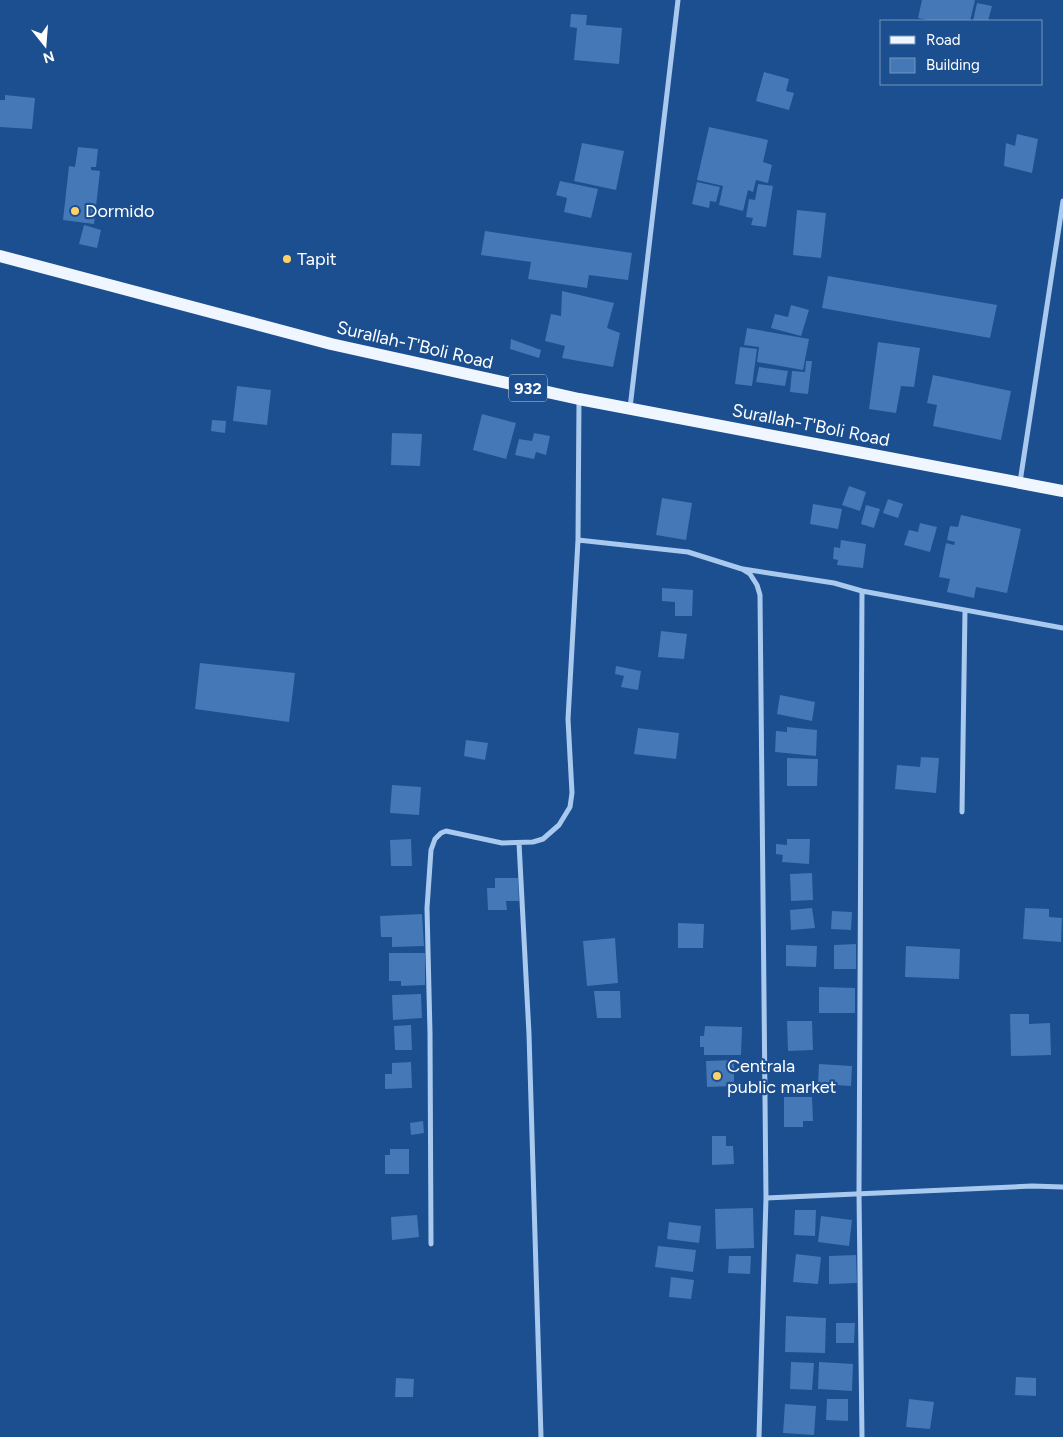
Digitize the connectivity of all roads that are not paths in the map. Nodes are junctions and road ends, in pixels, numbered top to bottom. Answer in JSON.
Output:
{"nodes":[{"id":1,"x":678,"y":0,"type":"edge"},
{"id":2,"x":1063,"y":201,"type":"edge"},
{"id":3,"x":0,"y":256,"type":"edge"},
{"id":4,"x":579,"y":399,"type":"junction"},
{"id":5,"x":630,"y":408,"type":"junction"},
{"id":6,"x":1020,"y":482,"type":"junction"},
{"id":7,"x":1063,"y":491,"type":"edge"},
{"id":8,"x":578,"y":540,"type":"junction"},
{"id":9,"x":742,"y":569,"type":"junction"},
{"id":10,"x":862,"y":591,"type":"junction"},
{"id":11,"x":965,"y":610,"type":"junction"},
{"id":12,"x":1063,"y":628,"type":"edge"},
{"id":13,"x":962,"y":812,"type":"dead end"},
{"id":14,"x":519,"y":843,"type":"junction"},
{"id":15,"x":1063,"y":1187,"type":"edge"},
{"id":16,"x":859,"y":1193,"type":"junction"},
{"id":17,"x":766,"y":1198,"type":"junction"},
{"id":18,"x":430,"y":1244,"type":"dead end"},
{"id":19,"x":541,"y":1437,"type":"edge"},
{"id":20,"x":760,"y":1437,"type":"edge"},
{"id":21,"x":862,"y":1437,"type":"edge"}],
"edges":[{"from":1,"to":5,"type":"street"},
{"from":2,"to":6,"type":"street"},
{"from":3,"to":4,"type":"main road","name":"Surallah-T'Boli Road","number":"932"},
{"from":4,"to":5,"type":"main road","name":"Surallah-T'Boli Road","number":"932"},
{"from":4,"to":8,"type":"street"},
{"from":5,"to":6,"type":"main road","name":"Surallah-T'Boli Road","number":"932"},
{"from":6,"to":7,"type":"main road","name":"Surallah-T'Boli Road","number":"932"},
{"from":8,"to":9,"type":"street"},
{"from":8,"to":14,"type":"street"},
{"from":9,"to":10,"type":"street"},
{"from":9,"to":17,"type":"street"},
{"from":10,"to":11,"type":"street"},
{"from":10,"to":16,"type":"street"},
{"from":11,"to":12,"type":"street"},
{"from":11,"to":13,"type":"street"},
{"from":14,"to":18,"type":"street"},
{"from":14,"to":19,"type":"street"},
{"from":15,"to":16,"type":"street"},
{"from":16,"to":17,"type":"street"},
{"from":16,"to":21,"type":"street"},
{"from":17,"to":20,"type":"street"}]}
